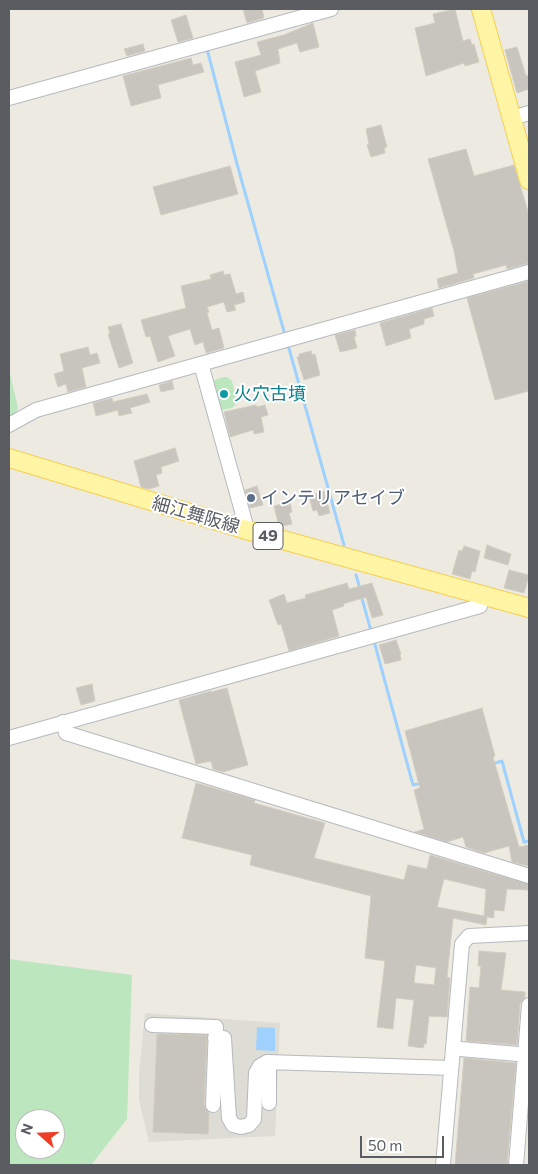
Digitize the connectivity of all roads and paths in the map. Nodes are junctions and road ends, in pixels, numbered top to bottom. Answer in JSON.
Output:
{"nodes":[{"id":1,"x":330,"y":9,"type":"edge"},
{"id":2,"x":481,"y":9,"type":"edge"},
{"id":3,"x":9,"y":98,"type":"edge"},
{"id":4,"x":529,"y":113,"type":"edge"},
{"id":5,"x":512,"y":118,"type":"junction"},
{"id":6,"x":529,"y":180,"type":"edge"},
{"id":7,"x":529,"y":272,"type":"edge"},
{"id":8,"x":201,"y":364,"type":"junction"},
{"id":9,"x":9,"y":426,"type":"edge"},
{"id":10,"x":9,"y":458,"type":"edge"},
{"id":11,"x":243,"y":529,"type":"junction"},
{"id":12,"x":483,"y":596,"type":"junction"},
{"id":13,"x":529,"y":608,"type":"edge"},
{"id":14,"x":63,"y":722,"type":"junction"},
{"id":15,"x":9,"y":738,"type":"edge"},
{"id":16,"x":529,"y":876,"type":"edge"},
{"id":17,"x":529,"y":933,"type":"edge"},
{"id":18,"x":529,"y":1006,"type":"edge"},
{"id":19,"x":152,"y":1025,"type":"dead end"},
{"id":20,"x":215,"y":1038,"type":"junction"},
{"id":21,"x":460,"y":1049,"type":"dead end"},
{"id":22,"x":527,"y":1055,"type":"edge"},
{"id":23,"x":270,"y":1062,"type":"junction"},
{"id":24,"x":451,"y":1068,"type":"junction"},
{"id":25,"x":269,"y":1103,"type":"dead end"},
{"id":26,"x":213,"y":1105,"type":"dead end"},
{"id":27,"x":443,"y":1165,"type":"edge"},
{"id":28,"x":516,"y":1165,"type":"edge"}],
"edges":[{"from":1,"to":3,"type":"street"},
{"from":2,"to":5,"type":"main road"},
{"from":4,"to":5,"type":"street"},
{"from":5,"to":6,"type":"main road"},
{"from":7,"to":8,"type":"street"},
{"from":8,"to":9,"type":"street"},
{"from":8,"to":11,"type":"street"},
{"from":10,"to":11,"type":"main road","name":"細江舞阪線","number":"49"},
{"from":11,"to":12,"type":"main road","name":"細江舞阪線","number":"49"},
{"from":12,"to":13,"type":"main road","name":"細江舞阪線","number":"49"},
{"from":12,"to":14,"type":"street"},
{"from":14,"to":15,"type":"street"},
{"from":14,"to":16,"type":"street"},
{"from":17,"to":24,"type":"street"},
{"from":18,"to":22,"type":"street"},
{"from":19,"to":20,"type":"street"},
{"from":20,"to":23,"type":"street"},
{"from":20,"to":26,"type":"street"},
{"from":21,"to":22,"type":"street"},
{"from":22,"to":28,"type":"street"},
{"from":23,"to":24,"type":"street"},
{"from":23,"to":25,"type":"street"},
{"from":24,"to":27,"type":"street"}]}
